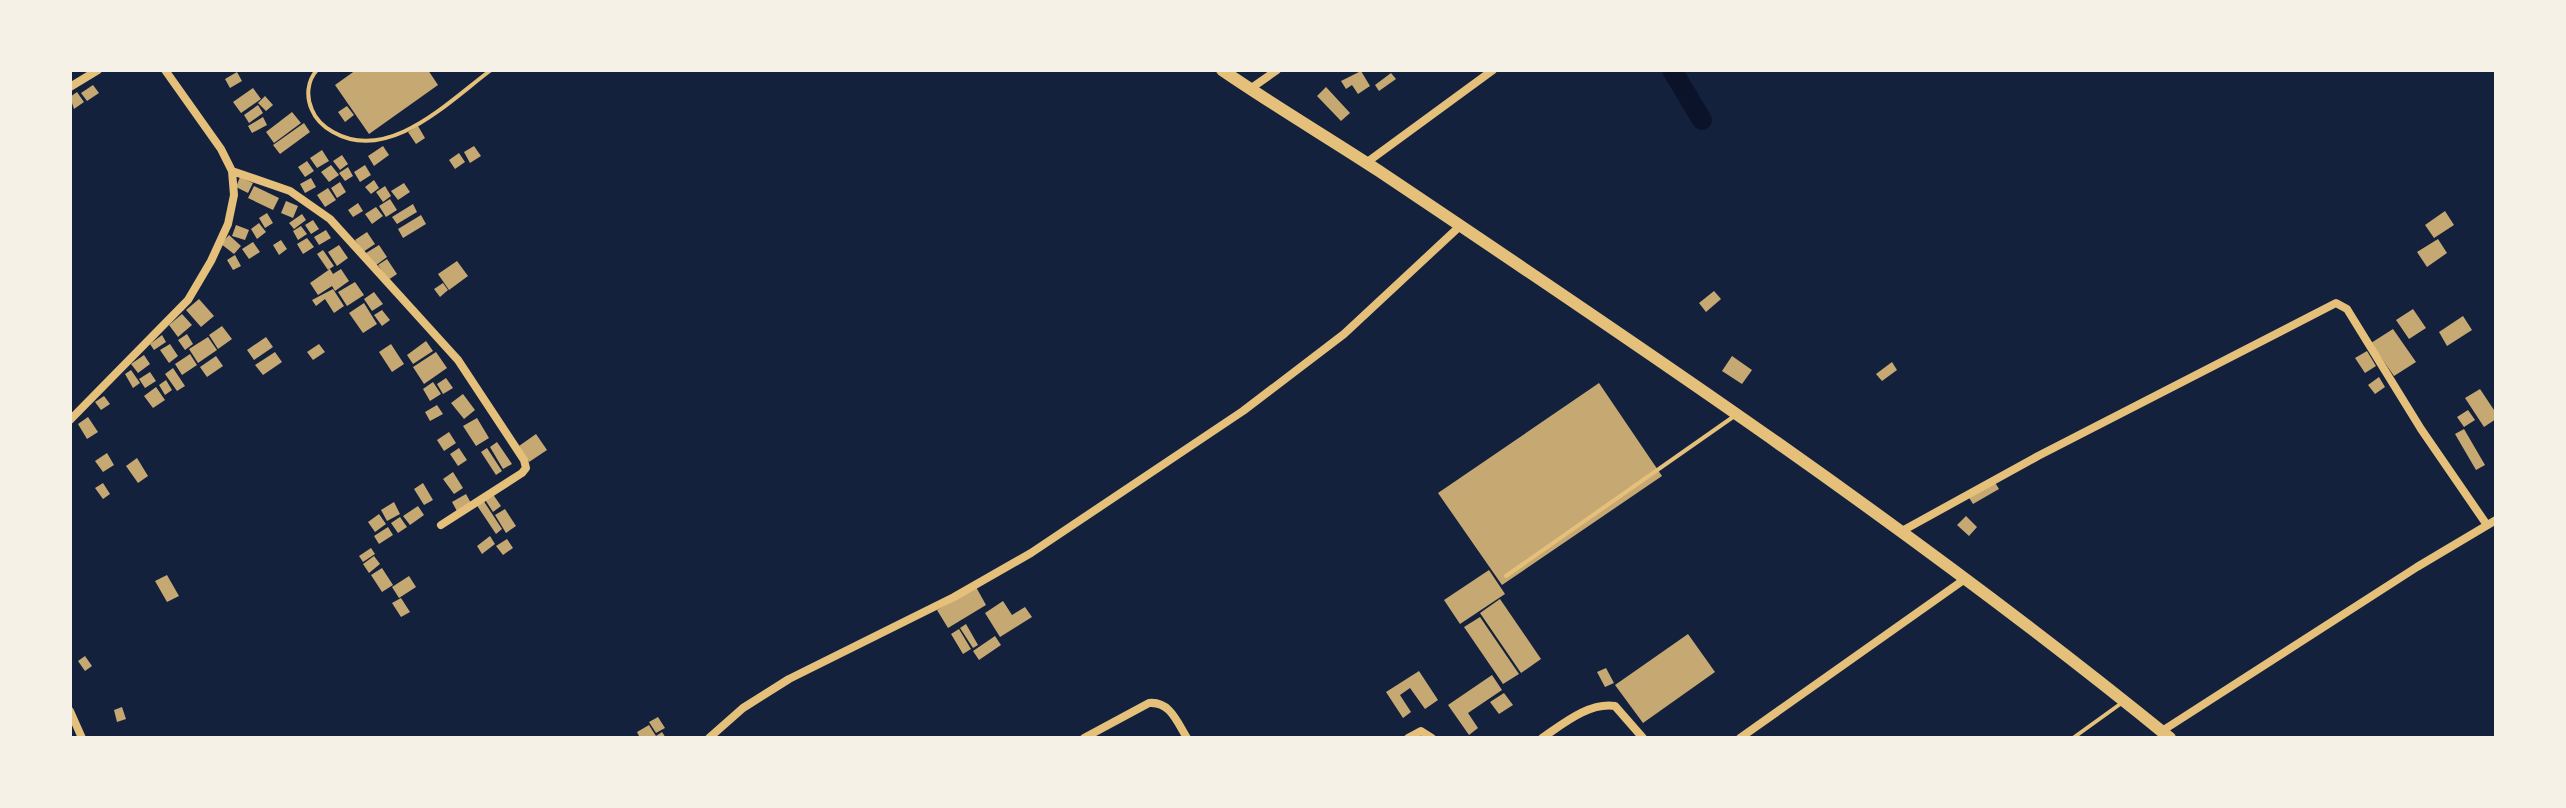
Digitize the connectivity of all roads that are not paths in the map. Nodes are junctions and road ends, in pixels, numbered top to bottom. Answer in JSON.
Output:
{"nodes":[{"id":1,"x":98,"y":70,"type":"edge"},
{"id":2,"x":165,"y":70,"type":"edge"},
{"id":3,"x":317,"y":70,"type":"edge"},
{"id":4,"x":491,"y":70,"type":"edge"},
{"id":5,"x":1222,"y":70,"type":"edge"},
{"id":6,"x":1277,"y":70,"type":"edge"},
{"id":7,"x":1493,"y":70,"type":"edge"},
{"id":8,"x":70,"y":87,"type":"edge"},
{"id":9,"x":1250,"y":89,"type":"junction"},
{"id":10,"x":1366,"y":163,"type":"junction"},
{"id":11,"x":232,"y":171,"type":"junction"},
{"id":12,"x":1460,"y":226,"type":"junction"},
{"id":13,"x":1737,"y":414,"type":"junction"},
{"id":14,"x":70,"y":420,"type":"edge"},
{"id":15,"x":2496,"y":520,"type":"edge"},
{"id":16,"x":441,"y":525,"type":"dead end"},
{"id":17,"x":2487,"y":525,"type":"junction"},
{"id":18,"x":1902,"y":531,"type":"junction"},
{"id":19,"x":1506,"y":576,"type":"dead end"},
{"id":20,"x":1965,"y":579,"type":"junction"},
{"id":21,"x":2125,"y":701,"type":"junction"},
{"id":22,"x":71,"y":717,"type":"edge"},
{"id":23,"x":2166,"y":734,"type":"edge"},
{"id":24,"x":82,"y":738,"type":"edge"},
{"id":25,"x":709,"y":738,"type":"edge"},
{"id":26,"x":1084,"y":738,"type":"edge"},
{"id":27,"x":1187,"y":738,"type":"edge"},
{"id":28,"x":1408,"y":738,"type":"edge"},
{"id":29,"x":1432,"y":738,"type":"edge"},
{"id":30,"x":1542,"y":738,"type":"edge"},
{"id":31,"x":1643,"y":738,"type":"edge"},
{"id":32,"x":1740,"y":738,"type":"edge"},
{"id":33,"x":2073,"y":738,"type":"edge"}],
"edges":[{"from":1,"to":8,"type":"street"},
{"from":2,"to":11,"type":"street"},
{"from":3,"to":4,"type":"lane"},
{"from":5,"to":9,"type":"main road"},
{"from":6,"to":9,"type":"street"},
{"from":7,"to":10,"type":"street"},
{"from":9,"to":10,"type":"main road"},
{"from":10,"to":12,"type":"main road"},
{"from":11,"to":14,"type":"street"},
{"from":11,"to":16,"type":"street"},
{"from":12,"to":13,"type":"main road"},
{"from":12,"to":25,"type":"street"},
{"from":13,"to":18,"type":"main road"},
{"from":13,"to":19,"type":"lane"},
{"from":15,"to":17,"type":"street"},
{"from":17,"to":18,"type":"street"},
{"from":17,"to":23,"type":"street"},
{"from":18,"to":20,"type":"main road"},
{"from":20,"to":21,"type":"main road"},
{"from":20,"to":32,"type":"street"},
{"from":21,"to":23,"type":"main road"},
{"from":21,"to":33,"type":"lane"},
{"from":22,"to":24,"type":"street"},
{"from":26,"to":27,"type":"street"},
{"from":28,"to":29,"type":"street"},
{"from":30,"to":31,"type":"street"}]}
